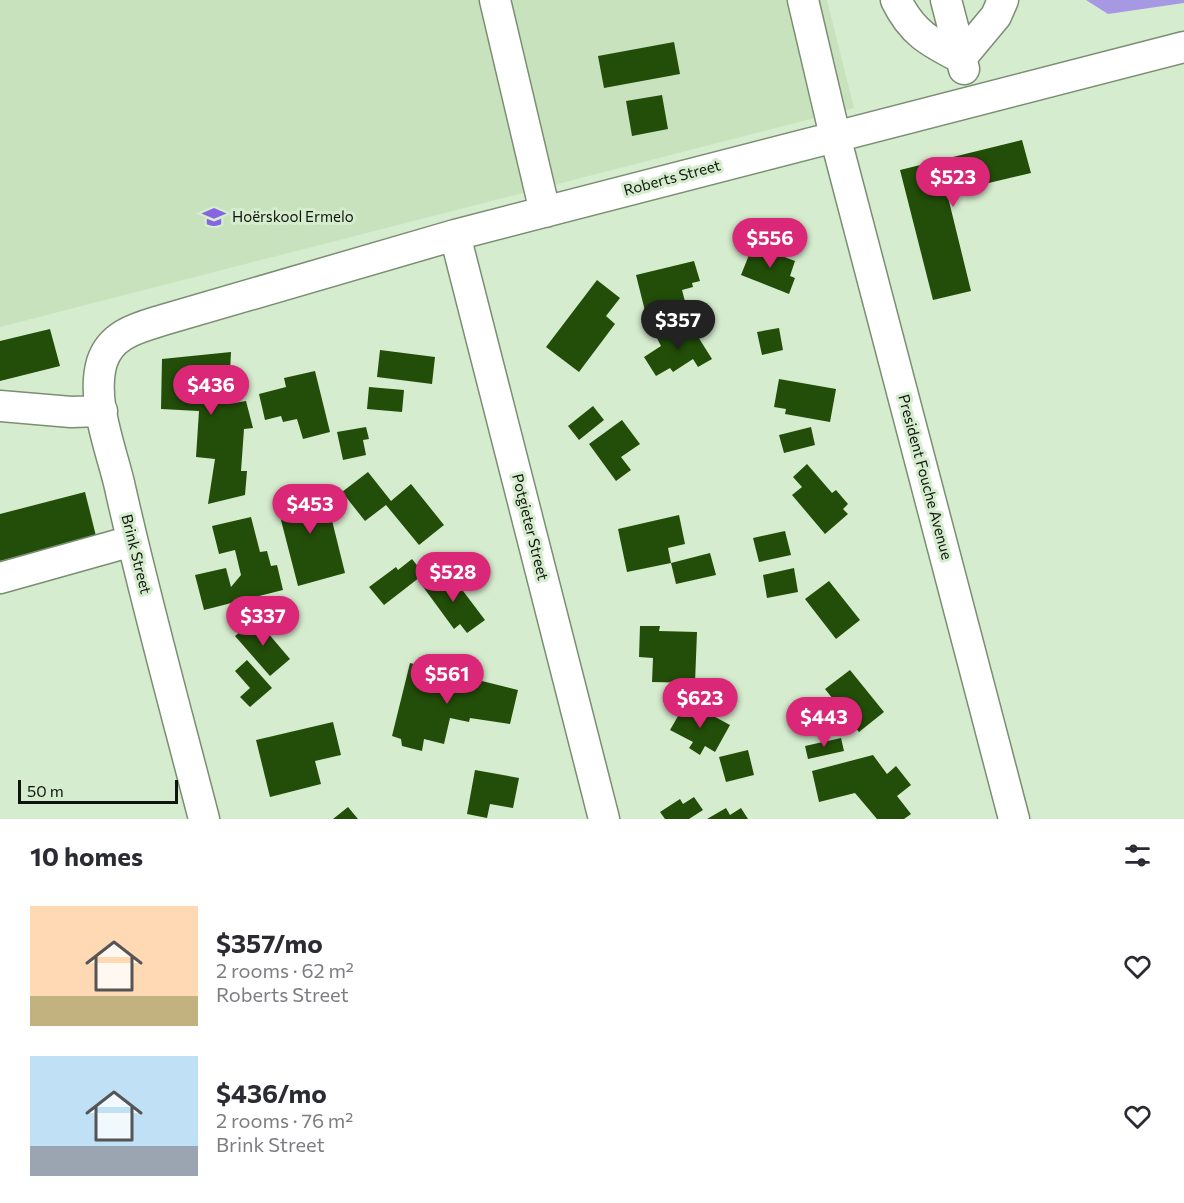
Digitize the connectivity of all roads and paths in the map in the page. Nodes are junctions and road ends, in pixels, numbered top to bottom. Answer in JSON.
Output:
{"nodes":[{"id":1,"x":495,"y":0,"type":"edge"},
{"id":2,"x":803,"y":0,"type":"edge"},
{"id":3,"x":896,"y":0,"type":"edge"},
{"id":4,"x":946,"y":0,"type":"edge"},
{"id":5,"x":1003,"y":0,"type":"edge"},
{"id":6,"x":1184,"y":47,"type":"edge"},
{"id":7,"x":961,"y":58,"type":"junction"},
{"id":8,"x":974,"y":100,"type":"junction"},
{"id":9,"x":835,"y":136,"type":"junction"},
{"id":10,"x":545,"y":212,"type":"junction"},
{"id":11,"x":455,"y":235,"type":"junction"},
{"id":12,"x":163,"y":320,"type":"joint"},
{"id":13,"x":0,"y":406,"type":"edge"},
{"id":14,"x":102,"y":411,"type":"junction"},
{"id":15,"x":132,"y":541,"type":"junction"},
{"id":16,"x":0,"y":578,"type":"edge"},
{"id":17,"x":204,"y":819,"type":"edge"},
{"id":18,"x":604,"y":819,"type":"edge"},
{"id":19,"x":1014,"y":819,"type":"edge"}],
"edges":[{"from":1,"to":10,"type":"street"},
{"from":2,"to":9,"type":"street","name":"President Fouche Avenue"},
{"from":3,"to":7,"type":"street"},
{"from":4,"to":7,"type":"street"},
{"from":5,"to":7,"type":"street"},
{"from":6,"to":8,"type":"street","name":"Roberts Street"},
{"from":7,"to":8,"type":"street"},
{"from":8,"to":9,"type":"street","name":"Roberts Street"},
{"from":9,"to":10,"type":"street","name":"Roberts Street"},
{"from":9,"to":19,"type":"street","name":"President Fouche Avenue"},
{"from":10,"to":11,"type":"street","name":"Roberts Street"},
{"from":11,"to":12,"type":"street","name":"Roberts Street"},
{"from":11,"to":18,"type":"street","name":"Potgieter Street"},
{"from":12,"to":14,"type":"street","name":"Brink Street"},
{"from":13,"to":14,"type":"street"},
{"from":14,"to":15,"type":"street","name":"Brink Street"},
{"from":15,"to":16,"type":"street"},
{"from":15,"to":17,"type":"street","name":"Brink Street"}]}
